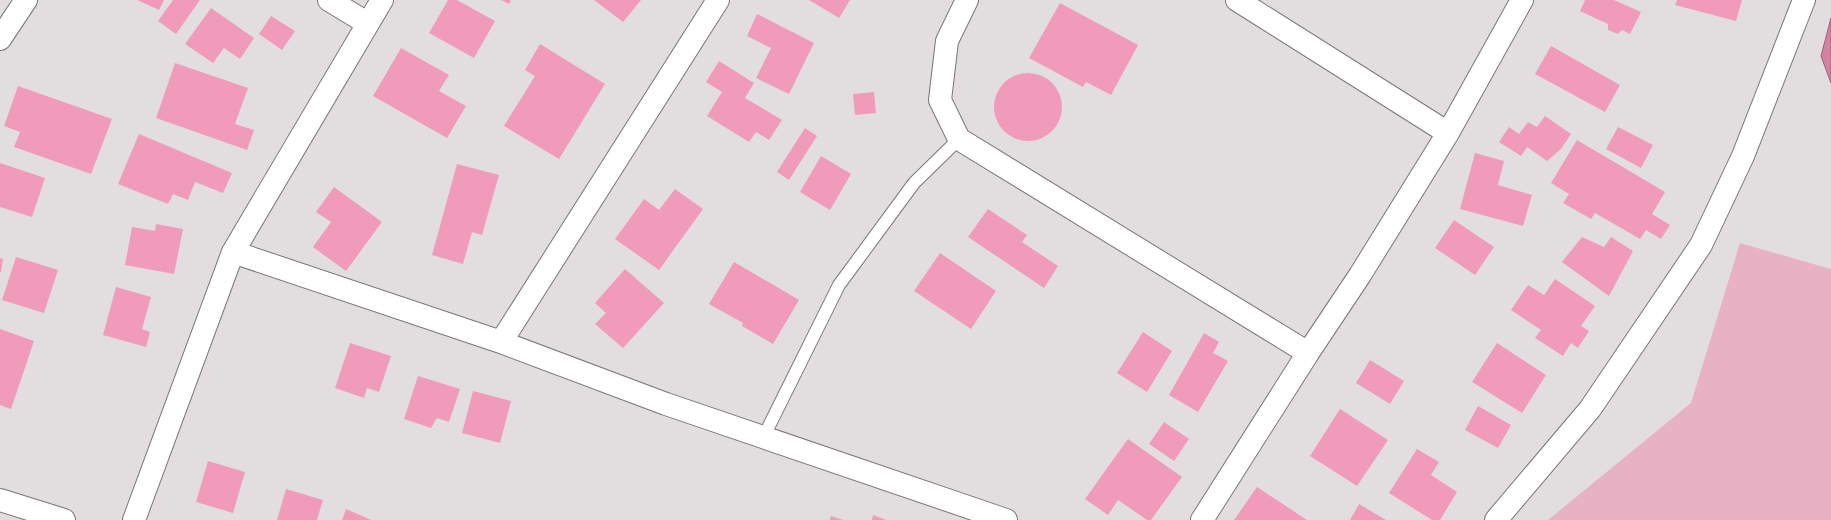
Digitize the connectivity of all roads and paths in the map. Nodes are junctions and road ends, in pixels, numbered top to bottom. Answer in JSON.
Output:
{"nodes":[{"id":1,"x":26,"y":0,"type":"edge"},
{"id":2,"x":329,"y":0,"type":"edge"},
{"id":3,"x":382,"y":0,"type":"edge"},
{"id":4,"x":718,"y":0,"type":"edge"},
{"id":5,"x":967,"y":0,"type":"edge"},
{"id":6,"x":1237,"y":0,"type":"edge"},
{"id":7,"x":1522,"y":0,"type":"edge"},
{"id":8,"x":1804,"y":0,"type":"edge"},
{"id":9,"x":367,"y":23,"type":"junction"},
{"id":10,"x":0,"y":39,"type":"edge"},
{"id":11,"x":1448,"y":133,"type":"junction"},
{"id":12,"x":959,"y":139,"type":"junction"},
{"id":13,"x":232,"y":252,"type":"junction"},
{"id":14,"x":501,"y":342,"type":"junction"},
{"id":15,"x":1308,"y":353,"type":"junction"},
{"id":16,"x":764,"y":436,"type":"junction"},
{"id":17,"x":0,"y":500,"type":"edge"},
{"id":18,"x":64,"y":520,"type":"edge"},
{"id":19,"x":134,"y":520,"type":"edge"},
{"id":20,"x":1006,"y":520,"type":"edge"},
{"id":21,"x":1202,"y":520,"type":"edge"},
{"id":22,"x":1496,"y":520,"type":"edge"}],
"edges":[{"from":1,"to":10,"type":"street"},
{"from":2,"to":9,"type":"street"},
{"from":3,"to":9,"type":"street"},
{"from":4,"to":14,"type":"street"},
{"from":5,"to":12,"type":"street"},
{"from":6,"to":11,"type":"street"},
{"from":7,"to":11,"type":"street"},
{"from":8,"to":22,"type":"street"},
{"from":9,"to":13,"type":"street"},
{"from":11,"to":15,"type":"street"},
{"from":12,"to":15,"type":"street"},
{"from":12,"to":16,"type":"lane"},
{"from":13,"to":14,"type":"street"},
{"from":13,"to":19,"type":"street"},
{"from":14,"to":16,"type":"street"},
{"from":15,"to":21,"type":"street"},
{"from":16,"to":20,"type":"street"},
{"from":17,"to":18,"type":"street"}]}
